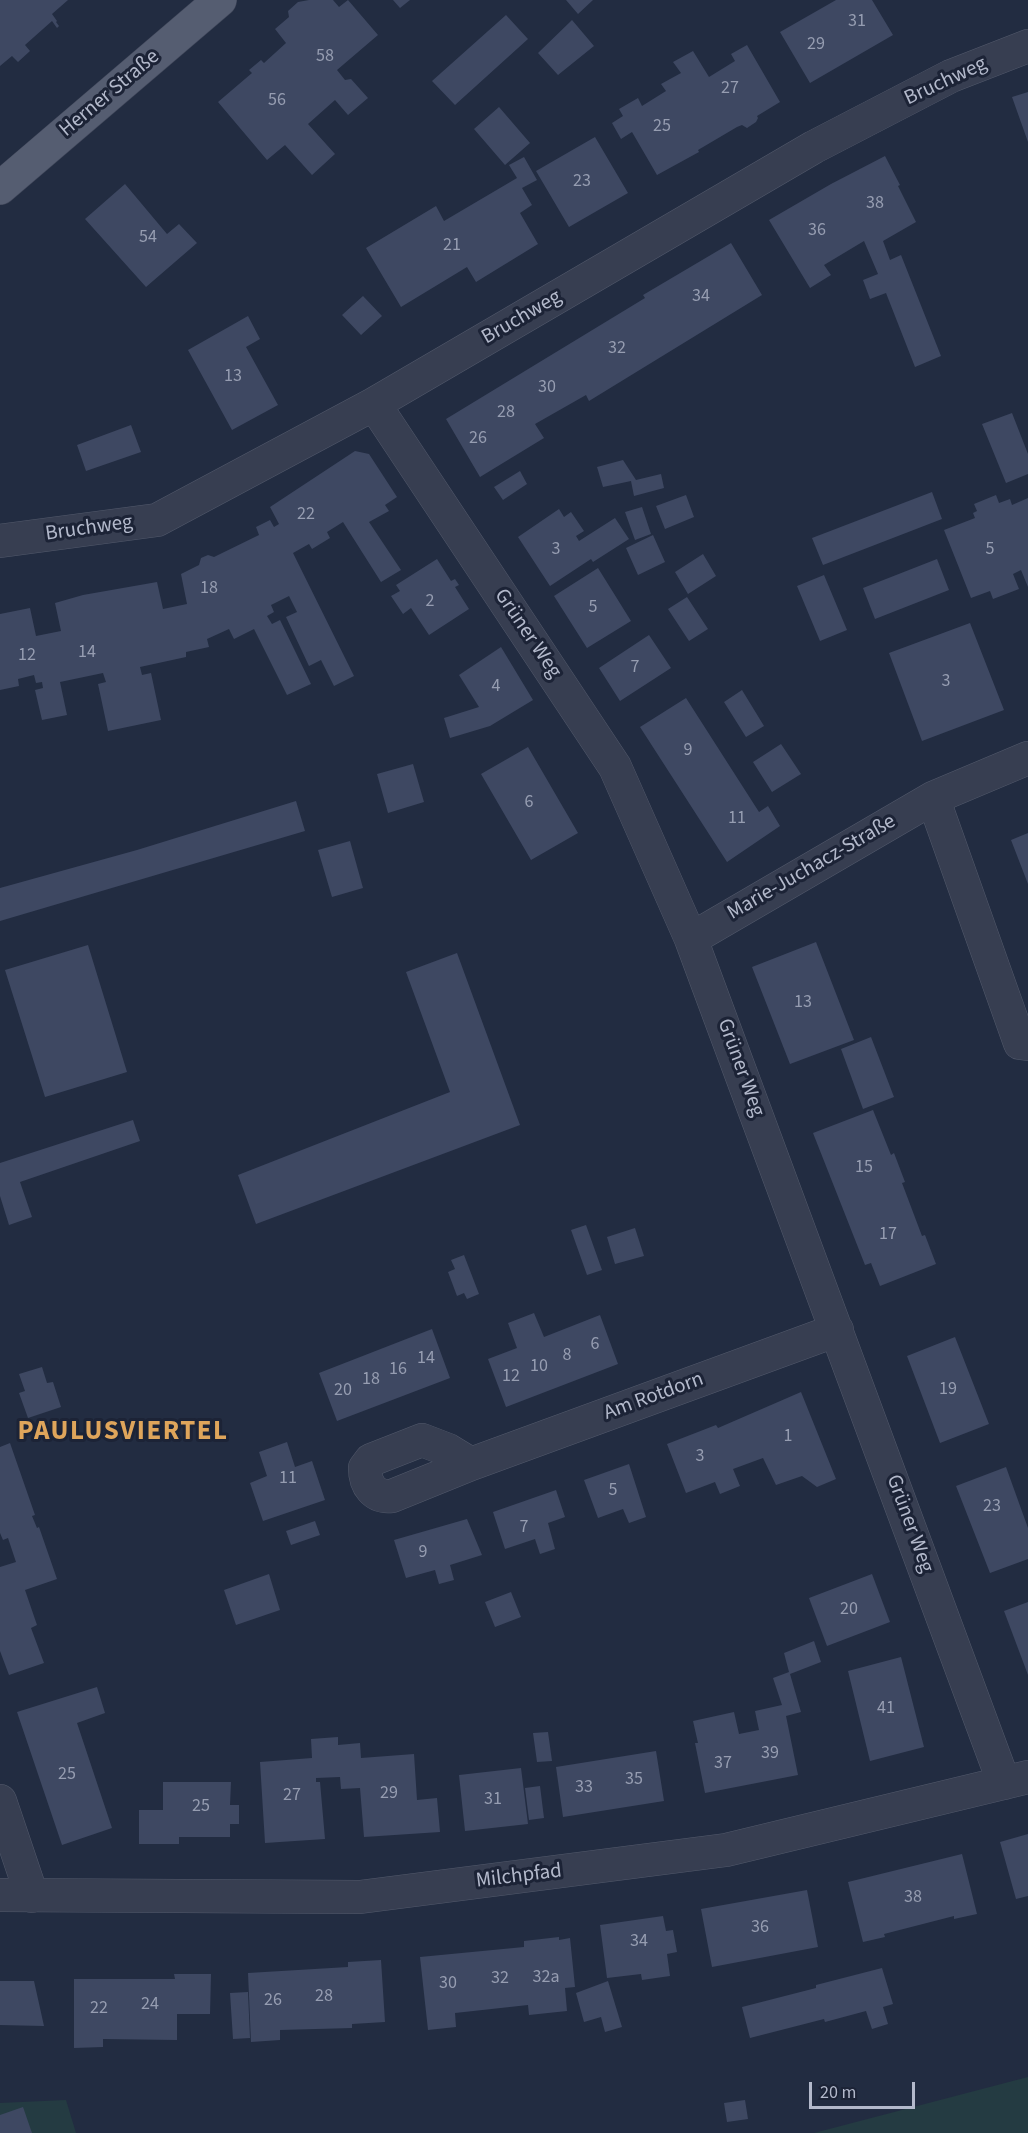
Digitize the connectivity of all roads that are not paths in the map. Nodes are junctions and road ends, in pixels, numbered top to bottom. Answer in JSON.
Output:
{"nodes":[{"id":1,"x":220,"y":0,"type":"edge"},
{"id":2,"x":1028,"y":46,"type":"edge"},
{"id":3,"x":0,"y":188,"type":"edge"},
{"id":4,"x":374,"y":404,"type":"junction"},
{"id":5,"x":0,"y":541,"type":"edge"},
{"id":6,"x":1028,"y":758,"type":"edge"},
{"id":7,"x":933,"y":798,"type":"junction"},
{"id":8,"x":691,"y":939,"type":"junction"},
{"id":9,"x":1028,"y":1044,"type":"edge"},
{"id":10,"x":837,"y":1330,"type":"junction"},
{"id":11,"x":471,"y":1464,"type":"dead end"},
{"id":12,"x":1016,"y":1780,"type":"edge"},
{"id":13,"x":0,"y":1801,"type":"edge"},
{"id":14,"x":16,"y":1896,"type":"edge"}],
"edges":[{"from":1,"to":3,"type":"main road","name":"Herner Straße"},
{"from":2,"to":4,"type":"street","name":"Bruchweg"},
{"from":4,"to":5,"type":"street","name":"Bruchweg"},
{"from":4,"to":8,"type":"street","name":"Grüner Weg"},
{"from":6,"to":7,"type":"street","name":"Marie-Juchacz-Straße"},
{"from":7,"to":8,"type":"street","name":"Marie-Juchacz-Straße"},
{"from":7,"to":9,"type":"street"},
{"from":8,"to":10,"type":"street","name":"Grüner Weg"},
{"from":10,"to":11,"type":"street","name":"Am Rotdorn"},
{"from":10,"to":12,"type":"street","name":"Grüner Weg"},
{"from":12,"to":14,"type":"street","name":"Milchpfad"},
{"from":13,"to":14,"type":"street"}]}
